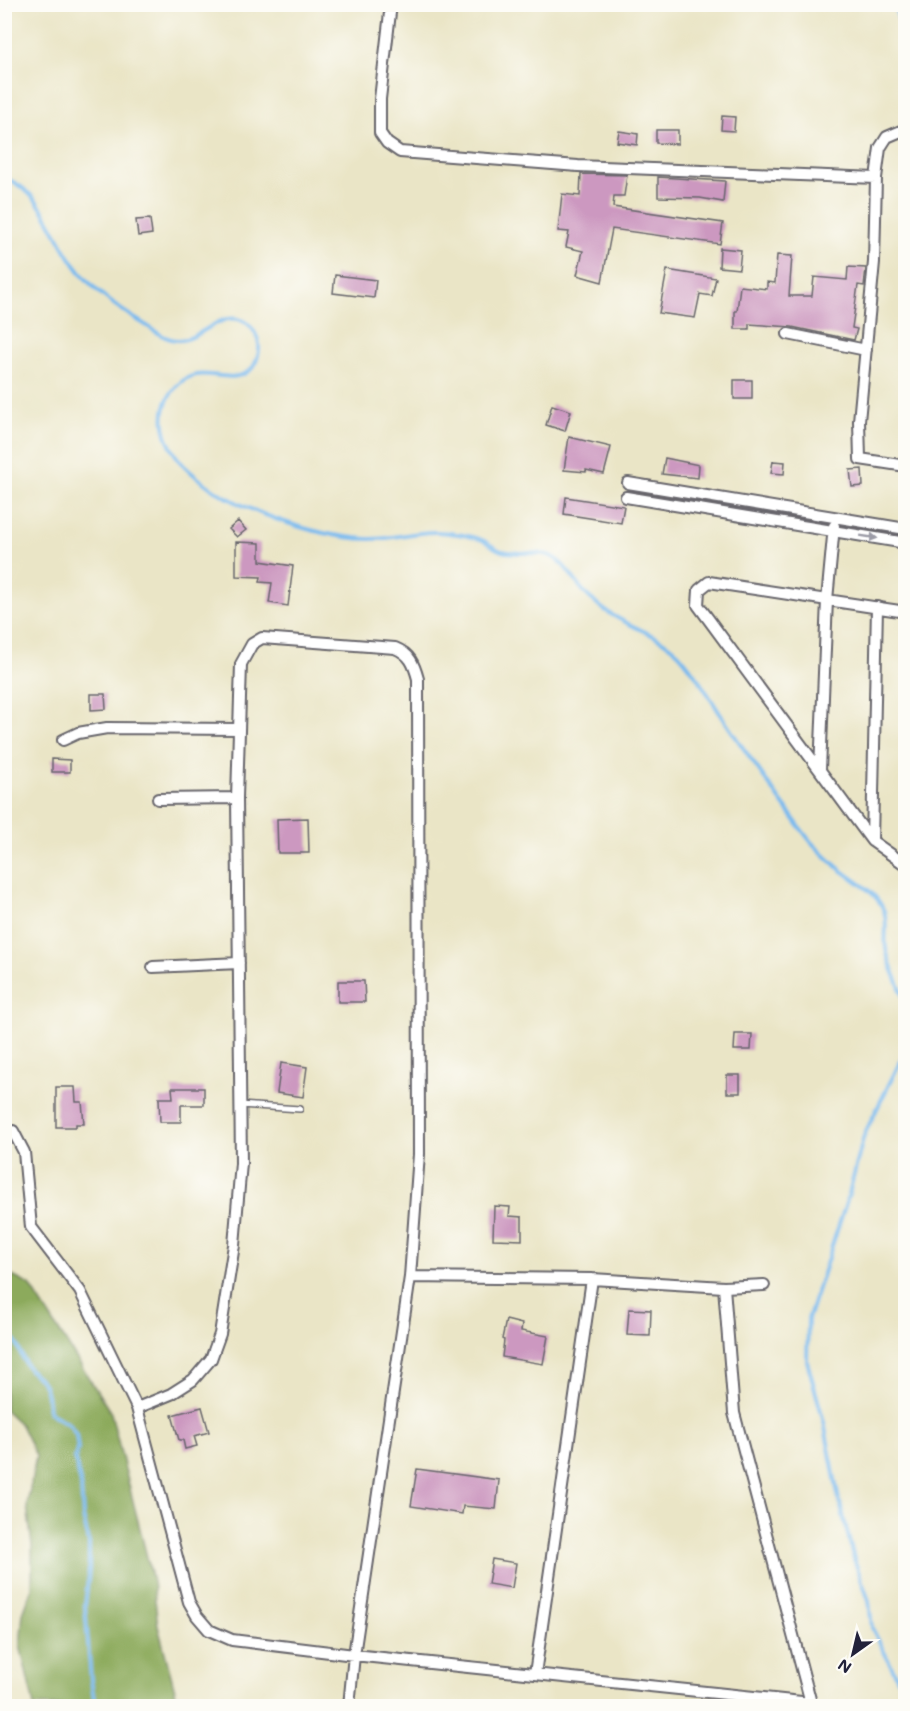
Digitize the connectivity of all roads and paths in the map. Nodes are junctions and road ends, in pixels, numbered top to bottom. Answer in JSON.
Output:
{"nodes":[{"id":1,"x":391,"y":4,"type":"edge"},
{"id":2,"x":906,"y":132,"type":"edge"},
{"id":3,"x":876,"y":178,"type":"junction"},
{"id":4,"x":788,"y":334,"type":"dead end"},
{"id":5,"x":866,"y":350,"type":"junction"},
{"id":6,"x":906,"y":466,"type":"edge"},
{"id":7,"x":628,"y":483,"type":"dead end"},
{"id":8,"x":626,"y":497,"type":"dead end"},
{"id":9,"x":835,"y":517,"type":"junction"},
{"id":10,"x":906,"y":529,"type":"edge"},
{"id":11,"x":833,"y":531,"type":"junction"},
{"id":12,"x":906,"y":543,"type":"edge"},
{"id":13,"x":827,"y":600,"type":"junction"},
{"id":14,"x":877,"y":607,"type":"junction"},
{"id":15,"x":906,"y":612,"type":"edge"},
{"id":16,"x":239,"y":729,"type":"junction"},
{"id":17,"x":63,"y":740,"type":"dead end"},
{"id":18,"x":820,"y":770,"type":"junction"},
{"id":19,"x":237,"y":798,"type":"junction"},
{"id":20,"x":158,"y":799,"type":"dead end"},
{"id":21,"x":872,"y":841,"type":"junction"},
{"id":22,"x":906,"y":865,"type":"edge"},
{"id":23,"x":239,"y":963,"type":"junction"},
{"id":24,"x":153,"y":967,"type":"dead end"},
{"id":25,"x":239,"y":1105,"type":"junction"},
{"id":26,"x":300,"y":1109,"type":"dead end"},
{"id":27,"x":13,"y":1131,"type":"dead end"},
{"id":28,"x":410,"y":1277,"type":"junction"},
{"id":29,"x":592,"y":1279,"type":"junction"},
{"id":30,"x":764,"y":1285,"type":"dead end"},
{"id":31,"x":724,"y":1287,"type":"junction"},
{"id":32,"x":136,"y":1408,"type":"junction"},
{"id":33,"x":354,"y":1655,"type":"junction"},
{"id":34,"x":536,"y":1674,"type":"junction"},
{"id":35,"x":349,"y":1707,"type":"edge"}],
"edges":[{"from":1,"to":3,"type":"street"},
{"from":2,"to":3,"type":"street"},
{"from":3,"to":5,"type":"street"},
{"from":4,"to":5,"type":"street"},
{"from":5,"to":6,"type":"street"},
{"from":7,"to":9,"type":"street"},
{"from":8,"to":11,"type":"street"},
{"from":9,"to":10,"type":"street"},
{"from":9,"to":11,"type":"street"},
{"from":11,"to":12,"type":"street","one_way":true},
{"from":11,"to":13,"type":"street"},
{"from":13,"to":14,"type":"street"},
{"from":13,"to":18,"type":"street"},
{"from":13,"to":18,"type":"street"},
{"from":14,"to":15,"type":"street"},
{"from":14,"to":21,"type":"street"},
{"from":16,"to":17,"type":"street"},
{"from":16,"to":19,"type":"street"},
{"from":16,"to":28,"type":"street"},
{"from":18,"to":21,"type":"street"},
{"from":19,"to":20,"type":"street"},
{"from":19,"to":23,"type":"street"},
{"from":21,"to":22,"type":"street"},
{"from":23,"to":24,"type":"street"},
{"from":23,"to":25,"type":"street"},
{"from":25,"to":26,"type":"lane"},
{"from":25,"to":32,"type":"street"},
{"from":27,"to":32,"type":"street"},
{"from":28,"to":29,"type":"street"},
{"from":28,"to":33,"type":"street"},
{"from":29,"to":31,"type":"street"},
{"from":29,"to":34,"type":"street"},
{"from":30,"to":31,"type":"street"},
{"from":31,"to":34,"type":"street"},
{"from":32,"to":33,"type":"street"},
{"from":33,"to":34,"type":"street"},
{"from":33,"to":35,"type":"street"}]}
